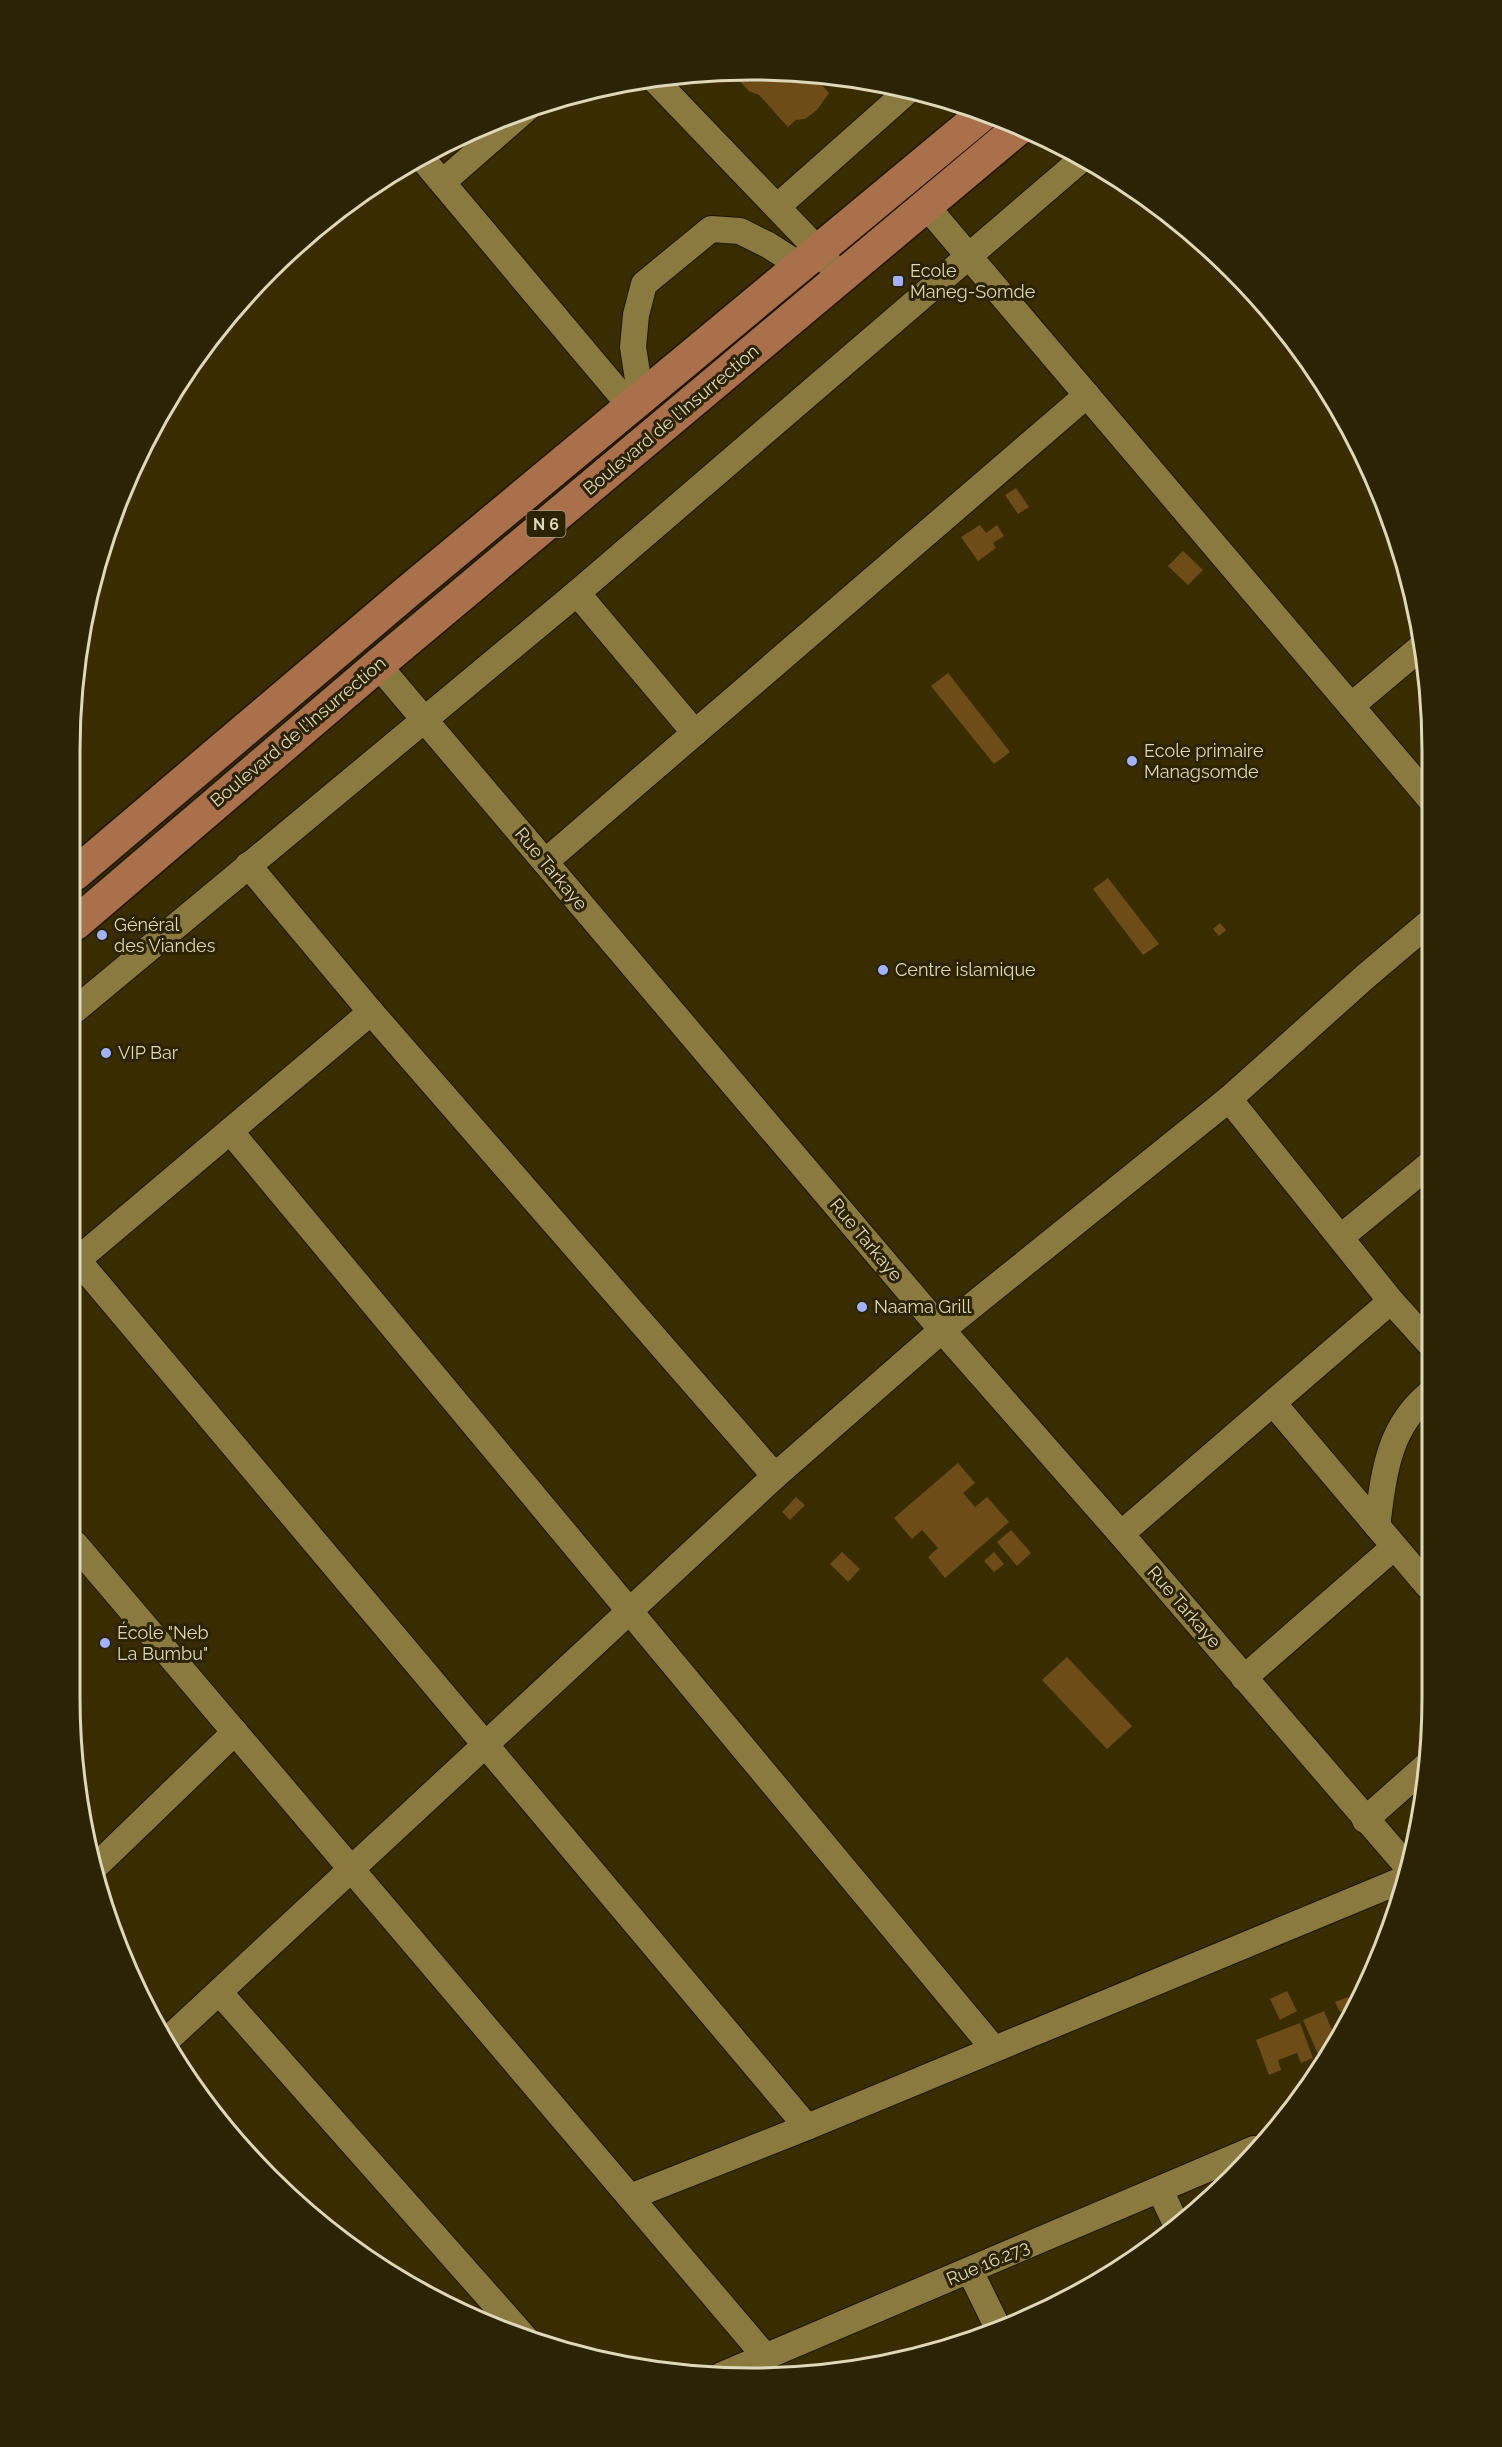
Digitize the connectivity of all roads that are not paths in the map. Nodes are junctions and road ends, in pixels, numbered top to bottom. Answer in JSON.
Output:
{"nodes":[{"id":1,"x":660,"y":85,"type":"edge"},
{"id":2,"x":902,"y":97,"type":"edge"},
{"id":3,"x":977,"y":119,"type":"edge"},
{"id":4,"x":507,"y":126,"type":"edge"},
{"id":5,"x":1013,"y":133,"type":"edge"},
{"id":6,"x":427,"y":163,"type":"edge"},
{"id":7,"x":1076,"y":164,"type":"edge"},
{"id":8,"x":444,"y":181,"type":"junction"},
{"id":9,"x":777,"y":207,"type":"junction"},
{"id":10,"x":927,"y":207,"type":"junction"},
{"id":11,"x":969,"y":256,"type":"junction"},
{"id":12,"x":810,"y":258,"type":"junction"},
{"id":13,"x":841,"y":278,"type":"junction"},
{"id":14,"x":1087,"y":395,"type":"junction"},
{"id":15,"x":636,"y":403,"type":"junction"},
{"id":16,"x":577,"y":593,"type":"junction"},
{"id":17,"x":1415,"y":652,"type":"edge"},
{"id":18,"x":378,"y":665,"type":"junction"},
{"id":19,"x":1351,"y":706,"type":"junction"},
{"id":20,"x":424,"y":719,"type":"junction"},
{"id":21,"x":695,"y":733,"type":"junction"},
{"id":22,"x":1422,"y":789,"type":"edge"},
{"id":23,"x":545,"y":862,"type":"junction"},
{"id":24,"x":80,"y":865,"type":"edge"},
{"id":25,"x":248,"y":865,"type":"junction"},
{"id":26,"x":80,"y":883,"type":"edge"},
{"id":27,"x":85,"y":910,"type":"edge"},
{"id":28,"x":1422,"y":929,"type":"edge"},
{"id":29,"x":80,"y":1006,"type":"edge"},
{"id":30,"x":371,"y":1012,"type":"junction"},
{"id":31,"x":1229,"y":1099,"type":"junction"},
{"id":32,"x":230,"y":1131,"type":"junction"},
{"id":33,"x":1422,"y":1171,"type":"edge"},
{"id":34,"x":1341,"y":1237,"type":"junction"},
{"id":35,"x":80,"y":1256,"type":"edge"},
{"id":36,"x":80,"y":1264,"type":"edge"},
{"id":37,"x":1391,"y":1300,"type":"junction"},
{"id":38,"x":942,"y":1330,"type":"junction"},
{"id":39,"x":1422,"y":1335,"type":"edge"},
{"id":40,"x":1422,"y":1400,"type":"edge"},
{"id":41,"x":1272,"y":1403,"type":"junction"},
{"id":42,"x":775,"y":1476,"type":"junction"},
{"id":43,"x":1377,"y":1526,"type":"junction"},
{"id":44,"x":1121,"y":1534,"type":"junction"},
{"id":45,"x":1393,"y":1548,"type":"junction"},
{"id":46,"x":80,"y":1550,"type":"edge"},
{"id":47,"x":1422,"y":1574,"type":"edge"},
{"id":48,"x":630,"y":1611,"type":"junction"},
{"id":49,"x":1244,"y":1678,"type":"junction"},
{"id":50,"x":235,"y":1731,"type":"junction"},
{"id":51,"x":486,"y":1746,"type":"junction"},
{"id":52,"x":1418,"y":1773,"type":"edge"},
{"id":53,"x":1365,"y":1820,"type":"junction"},
{"id":54,"x":1402,"y":1861,"type":"edge"},
{"id":55,"x":100,"y":1862,"type":"edge"},
{"id":56,"x":352,"y":1870,"type":"junction"},
{"id":57,"x":1396,"y":1882,"type":"edge"},
{"id":58,"x":219,"y":1992,"type":"junction"},
{"id":59,"x":172,"y":2036,"type":"edge"},
{"id":60,"x":994,"y":2049,"type":"junction"},
{"id":61,"x":807,"y":2127,"type":"junction"},
{"id":62,"x":1242,"y":2154,"type":"edge"},
{"id":63,"x":1160,"y":2190,"type":"junction"},
{"id":64,"x":630,"y":2197,"type":"junction"},
{"id":65,"x":1173,"y":2218,"type":"edge"},
{"id":66,"x":970,"y":2271,"type":"junction"},
{"id":67,"x":995,"y":2321,"type":"edge"},
{"id":68,"x":512,"y":2323,"type":"edge"},
{"id":69,"x":765,"y":2356,"type":"junction"},
{"id":70,"x":739,"y":2367,"type":"edge"}],
"edges":[{"from":1,"to":9,"type":"street"},
{"from":2,"to":9,"type":"street"},
{"from":3,"to":12,"type":"main road","name":"Boulevard de l'Insurrection","number":"N 6"},
{"from":4,"to":8,"type":"street"},
{"from":5,"to":10,"type":"main road","name":"Boulevard de l'Insurrection","number":"N 6"},
{"from":6,"to":8,"type":"street"},
{"from":7,"to":11,"type":"street"},
{"from":8,"to":15,"type":"street"},
{"from":9,"to":12,"type":"street"},
{"from":10,"to":11,"type":"street"},
{"from":10,"to":13,"type":"main road","name":"Boulevard de l'Insurrection","number":"N 6"},
{"from":11,"to":14,"type":"street"},
{"from":11,"to":16,"type":"street"},
{"from":12,"to":13,"type":"street"},
{"from":12,"to":15,"type":"main road","name":"Boulevard de l'Insurrection","number":"N 6"},
{"from":12,"to":15,"type":"street"},
{"from":13,"to":18,"type":"main road","name":"Boulevard de l'Insurrection","number":"N 6"},
{"from":14,"to":19,"type":"street"},
{"from":14,"to":21,"type":"street"},
{"from":15,"to":24,"type":"main road","name":"Boulevard de l'Insurrection","number":"N 6"},
{"from":16,"to":20,"type":"street"},
{"from":16,"to":21,"type":"street"},
{"from":17,"to":19,"type":"street"},
{"from":18,"to":20,"type":"street","name":"Rue Tarkaye"},
{"from":18,"to":27,"type":"main road","name":"Boulevard de l'Insurrection","number":"N 6"},
{"from":19,"to":22,"type":"street"},
{"from":20,"to":23,"type":"street","name":"Rue Tarkaye"},
{"from":20,"to":25,"type":"street"},
{"from":21,"to":23,"type":"street"},
{"from":23,"to":38,"type":"street","name":"Rue Tarkaye"},
{"from":25,"to":29,"type":"street"},
{"from":25,"to":30,"type":"street"},
{"from":26,"to":27,"type":"street"},
{"from":28,"to":31,"type":"street"},
{"from":30,"to":32,"type":"street"},
{"from":30,"to":42,"type":"street"},
{"from":31,"to":34,"type":"street"},
{"from":31,"to":38,"type":"street"},
{"from":32,"to":35,"type":"street"},
{"from":32,"to":48,"type":"street"},
{"from":33,"to":34,"type":"street"},
{"from":34,"to":37,"type":"street"},
{"from":36,"to":51,"type":"street"},
{"from":37,"to":39,"type":"street"},
{"from":37,"to":41,"type":"street"},
{"from":38,"to":42,"type":"street"},
{"from":38,"to":44,"type":"street","name":"Rue Tarkaye"},
{"from":40,"to":43,"type":"street"},
{"from":41,"to":43,"type":"street"},
{"from":41,"to":44,"type":"street"},
{"from":42,"to":48,"type":"street"},
{"from":43,"to":45,"type":"street"},
{"from":44,"to":49,"type":"street","name":"Rue Tarkaye"},
{"from":45,"to":47,"type":"street"},
{"from":45,"to":49,"type":"street"},
{"from":46,"to":50,"type":"street"},
{"from":48,"to":51,"type":"street"},
{"from":48,"to":60,"type":"street"},
{"from":49,"to":53,"type":"street","name":"Rue Tarkaye"},
{"from":50,"to":55,"type":"street"},
{"from":50,"to":56,"type":"street"},
{"from":51,"to":56,"type":"street"},
{"from":51,"to":61,"type":"street"},
{"from":52,"to":53,"type":"street"},
{"from":53,"to":54,"type":"street","name":"Rue Tarkaye"},
{"from":56,"to":58,"type":"street"},
{"from":56,"to":64,"type":"street"},
{"from":57,"to":60,"type":"street"},
{"from":58,"to":59,"type":"street"},
{"from":58,"to":68,"type":"street"},
{"from":60,"to":61,"type":"street"},
{"from":61,"to":64,"type":"street"},
{"from":62,"to":63,"type":"street","name":"Rue 16.273"},
{"from":63,"to":65,"type":"street"},
{"from":63,"to":66,"type":"street","name":"Rue 16.273"},
{"from":64,"to":69,"type":"street"},
{"from":66,"to":67,"type":"street"},
{"from":66,"to":69,"type":"street","name":"Rue 16.273"},
{"from":69,"to":70,"type":"street","name":"Rue 16.273"}]}
